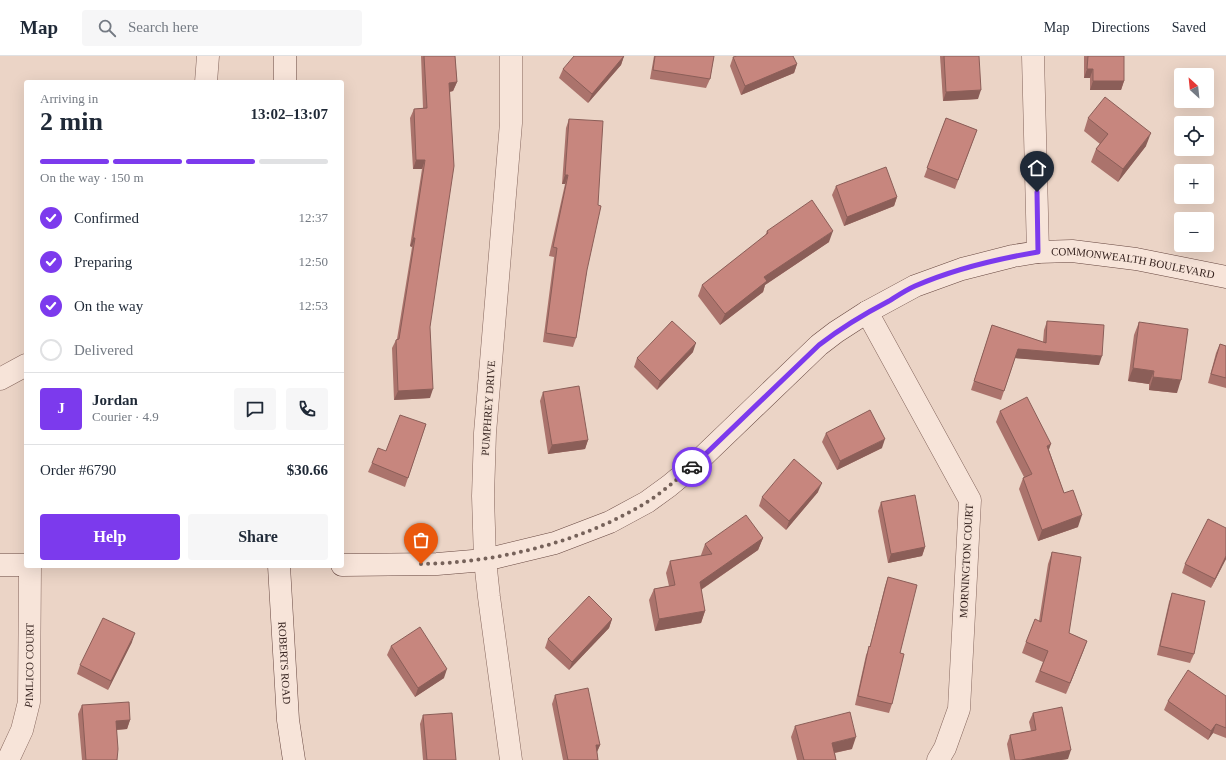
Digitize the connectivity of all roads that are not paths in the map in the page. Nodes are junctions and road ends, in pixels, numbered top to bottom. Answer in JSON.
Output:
{"nodes":[{"id":1,"x":208,"y":56,"type":"edge"},
{"id":2,"x":285,"y":56,"type":"edge"},
{"id":3,"x":511,"y":56,"type":"edge"},
{"id":4,"x":1033,"y":56,"type":"edge"},
{"id":5,"x":206,"y":80,"type":"edge"},
{"id":6,"x":285,"y":80,"type":"edge"},
{"id":7,"x":1038,"y":252,"type":"junction"},
{"id":8,"x":1226,"y":277,"type":"edge"},
{"id":9,"x":867,"y":312,"type":"junction"},
{"id":10,"x":24,"y":365,"type":"edge"},
{"id":11,"x":0,"y":379,"type":"edge"},
{"id":12,"x":485,"y":560,"type":"junction"},
{"id":13,"x":344,"y":564,"type":"edge"},
{"id":14,"x":0,"y":565,"type":"edge"},
{"id":15,"x":24,"y":565,"type":"edge"},
{"id":16,"x":30,"y":568,"type":"edge"},
{"id":17,"x":279,"y":568,"type":"edge"},
{"id":18,"x":8,"y":760,"type":"edge"},
{"id":19,"x":294,"y":760,"type":"edge"},
{"id":20,"x":512,"y":760,"type":"edge"},
{"id":21,"x":938,"y":760,"type":"edge"}],
"edges":[{"from":1,"to":5,"type":"street"},
{"from":2,"to":6,"type":"street"},
{"from":3,"to":12,"type":"street","name":"PUMPHREY DRIVE"},
{"from":4,"to":7,"type":"street"},
{"from":7,"to":8,"type":"street","name":"COMMONWEALTH BOULEVARD"},
{"from":7,"to":9,"type":"street","name":"COMMONWEALTH BOULEVARD"},
{"from":9,"to":12,"type":"street","name":"COMMONWEALTH BOULEVARD"},
{"from":9,"to":21,"type":"street","name":"MORNINGTON COURT"},
{"from":10,"to":11,"type":"street"},
{"from":12,"to":13,"type":"street","name":"COMMONWEALTH BOULEVARD"},
{"from":12,"to":20,"type":"street","name":"PUMPHREY DRIVE"},
{"from":14,"to":15,"type":"street"},
{"from":16,"to":18,"type":"street","name":"PIMLICO COURT"},
{"from":17,"to":19,"type":"street","name":"ROBERTS ROAD"}]}
